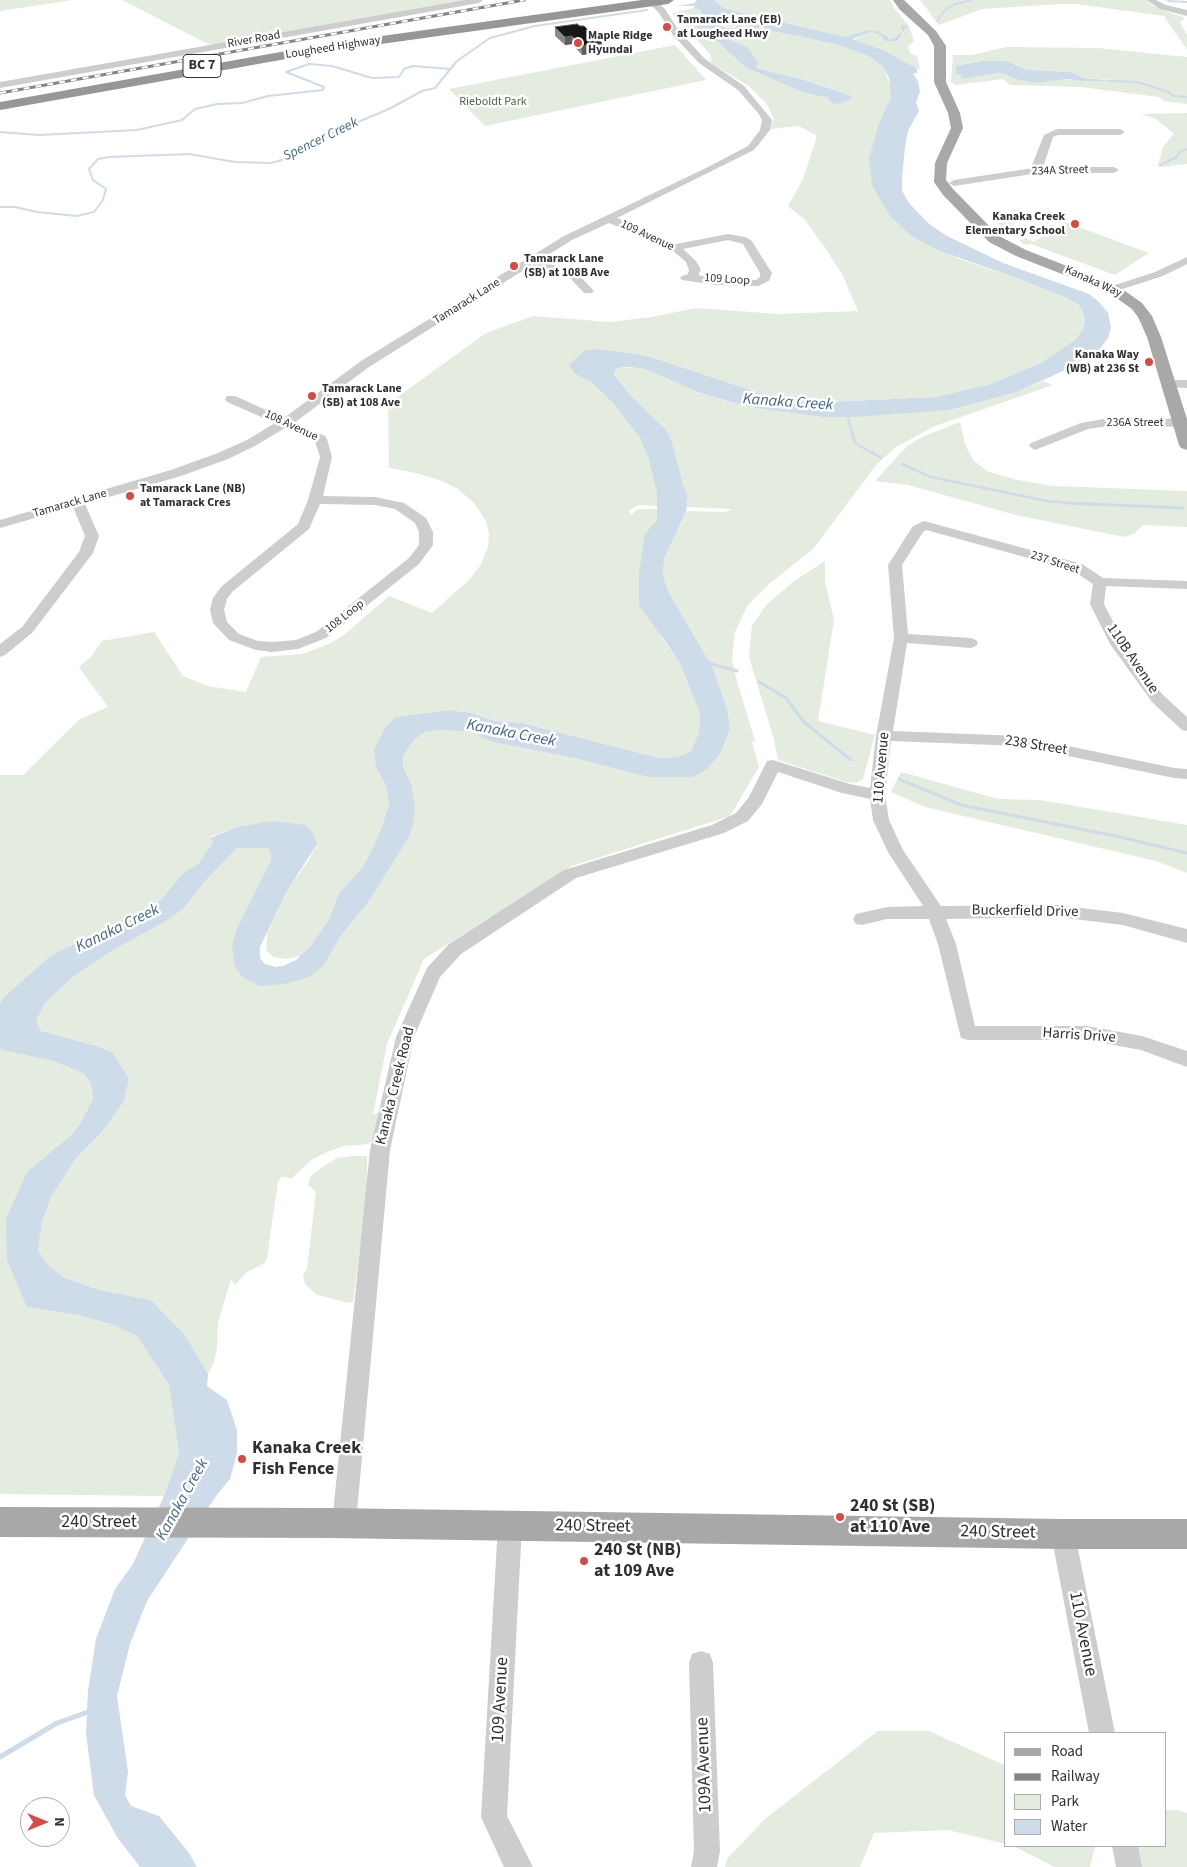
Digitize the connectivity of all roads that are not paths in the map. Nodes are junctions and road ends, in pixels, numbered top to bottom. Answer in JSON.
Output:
{"nodes":[{"id":1,"x":479,"y":0,"type":"edge"},
{"id":2,"x":898,"y":0,"type":"edge"},
{"id":3,"x":909,"y":0,"type":"edge"},
{"id":4,"x":1150,"y":0,"type":"edge"},
{"id":5,"x":629,"y":2,"type":"edge"},
{"id":6,"x":661,"y":2,"type":"edge"},
{"id":7,"x":1187,"y":13,"type":"edge"},
{"id":8,"x":916,"y":17,"type":"junction"},
{"id":9,"x":0,"y":85,"type":"edge"},
{"id":10,"x":0,"y":104,"type":"edge"},
{"id":11,"x":1120,"y":132,"type":"dead end"},
{"id":12,"x":1039,"y":170,"type":"junction"},
{"id":13,"x":1114,"y":170,"type":"dead end"},
{"id":14,"x":948,"y":183,"type":"junction"},
{"id":15,"x":607,"y":218,"type":"junction"},
{"id":16,"x":675,"y":247,"type":"junction"},
{"id":17,"x":1187,"y":260,"type":"edge"},
{"id":18,"x":531,"y":261,"type":"junction"},
{"id":19,"x":689,"y":277,"type":"joint"},
{"id":20,"x":1113,"y":289,"type":"junction"},
{"id":21,"x":588,"y":291,"type":"dead end"},
{"id":22,"x":1169,"y":384,"type":"junction"},
{"id":23,"x":1187,"y":384,"type":"edge"},
{"id":24,"x":231,"y":399,"type":"dead end"},
{"id":25,"x":287,"y":422,"type":"junction"},
{"id":26,"x":1180,"y":423,"type":"junction"},
{"id":27,"x":1187,"y":445,"type":"edge"},
{"id":28,"x":1035,"y":446,"type":"dead end"},
{"id":29,"x":315,"y":500,"type":"junction"},
{"id":30,"x":77,"y":501,"type":"junction"},
{"id":31,"x":0,"y":524,"type":"edge"},
{"id":32,"x":924,"y":525,"type":"joint"},
{"id":33,"x":1100,"y":582,"type":"junction"},
{"id":34,"x":1187,"y":585,"type":"edge"},
{"id":35,"x":901,"y":638,"type":"junction"},
{"id":36,"x":971,"y":643,"type":"dead end"},
{"id":37,"x":0,"y":652,"type":"edge"},
{"id":38,"x":1187,"y":726,"type":"edge"},
{"id":39,"x":884,"y":736,"type":"junction"},
{"id":40,"x":1187,"y":774,"type":"edge"},
{"id":41,"x":877,"y":795,"type":"junction"},
{"id":42,"x":936,"y":911,"type":"junction"},
{"id":43,"x":862,"y":919,"type":"dead end"},
{"id":44,"x":1187,"y":936,"type":"edge"},
{"id":45,"x":968,"y":1033,"type":"joint"},
{"id":46,"x":1187,"y":1059,"type":"edge"},
{"id":47,"x":0,"y":1522,"type":"edge"},
{"id":48,"x":344,"y":1523,"type":"junction"},
{"id":49,"x":510,"y":1525,"type":"junction"},
{"id":50,"x":1062,"y":1534,"type":"junction"},
{"id":51,"x":1187,"y":1534,"type":"edge"},
{"id":52,"x":701,"y":1663,"type":"dead end"},
{"id":53,"x":1102,"y":1732,"type":"edge"},
{"id":54,"x":1125,"y":1847,"type":"edge"},
{"id":55,"x":520,"y":1867,"type":"edge"},
{"id":56,"x":704,"y":1867,"type":"edge"},
{"id":57,"x":1129,"y":1867,"type":"edge"}],
"edges":[{"from":1,"to":9,"type":"street","name":"River Road"},
{"from":2,"to":8,"type":"main road"},
{"from":3,"to":8,"type":"main road"},
{"from":4,"to":7,"type":"street"},
{"from":5,"to":6,"type":"highway","name":"Lougheed Highway"},
{"from":5,"to":10,"type":"highway","name":"Lougheed Highway","number":"BC 7"},
{"from":6,"to":15,"type":"street","name":"Tamarack Lane"},
{"from":8,"to":14,"type":"main road"},
{"from":11,"to":12,"type":"street"},
{"from":12,"to":13,"type":"street","name":"234A Street"},
{"from":12,"to":14,"type":"street","name":"234A Street"},
{"from":14,"to":20,"type":"main road","name":"Kanaka Way"},
{"from":15,"to":16,"type":"street","name":"109 Avenue"},
{"from":15,"to":18,"type":"street","name":"Tamarack Lane"},
{"from":16,"to":19,"type":"street","name":"109 Avenue"},
{"from":16,"to":19,"type":"street","name":"109 Loop"},
{"from":17,"to":20,"type":"street"},
{"from":18,"to":21,"type":"street"},
{"from":18,"to":25,"type":"street","name":"Tamarack Lane"},
{"from":20,"to":22,"type":"main road","name":"Kanaka Way"},
{"from":22,"to":23,"type":"street"},
{"from":22,"to":26,"type":"main road","name":"Kanaka Way"},
{"from":24,"to":25,"type":"street","name":"108 Avenue"},
{"from":25,"to":29,"type":"street","name":"108 Avenue"},
{"from":25,"to":30,"type":"street","name":"Tamarack Lane"},
{"from":26,"to":27,"type":"main road","name":"Kanaka Way"},
{"from":26,"to":28,"type":"street","name":"236A Street"},
{"from":29,"to":29,"type":"street","name":"108 Loop"},
{"from":30,"to":31,"type":"street","name":"Tamarack Lane"},
{"from":30,"to":37,"type":"street"},
{"from":32,"to":33,"type":"street","name":"237 Street"},
{"from":32,"to":35,"type":"street","name":"110 Avenue"},
{"from":33,"to":34,"type":"street"},
{"from":33,"to":38,"type":"street","name":"110B Avenue"},
{"from":35,"to":36,"type":"street"},
{"from":35,"to":39,"type":"street","name":"110 Avenue"},
{"from":39,"to":40,"type":"street","name":"238 Street"},
{"from":39,"to":41,"type":"street","name":"110 Avenue"},
{"from":41,"to":42,"type":"street","name":"110 Avenue"},
{"from":41,"to":48,"type":"street","name":"Kanaka Creek Road"},
{"from":42,"to":43,"type":"street","name":"Buckerfield Drive"},
{"from":42,"to":44,"type":"street","name":"Buckerfield Drive"},
{"from":42,"to":45,"type":"street","name":"110 Avenue"},
{"from":45,"to":46,"type":"street","name":"Harris Drive"},
{"from":47,"to":48,"type":"main road","name":"240 Street"},
{"from":48,"to":49,"type":"main road","name":"240 Street"},
{"from":49,"to":50,"type":"main road","name":"240 Street"},
{"from":49,"to":55,"type":"street","name":"109 Avenue"},
{"from":50,"to":51,"type":"main road","name":"240 Street"},
{"from":50,"to":53,"type":"street","name":"110 Avenue"},
{"from":52,"to":56,"type":"street","name":"109A Avenue"},
{"from":54,"to":57,"type":"street"}]}
